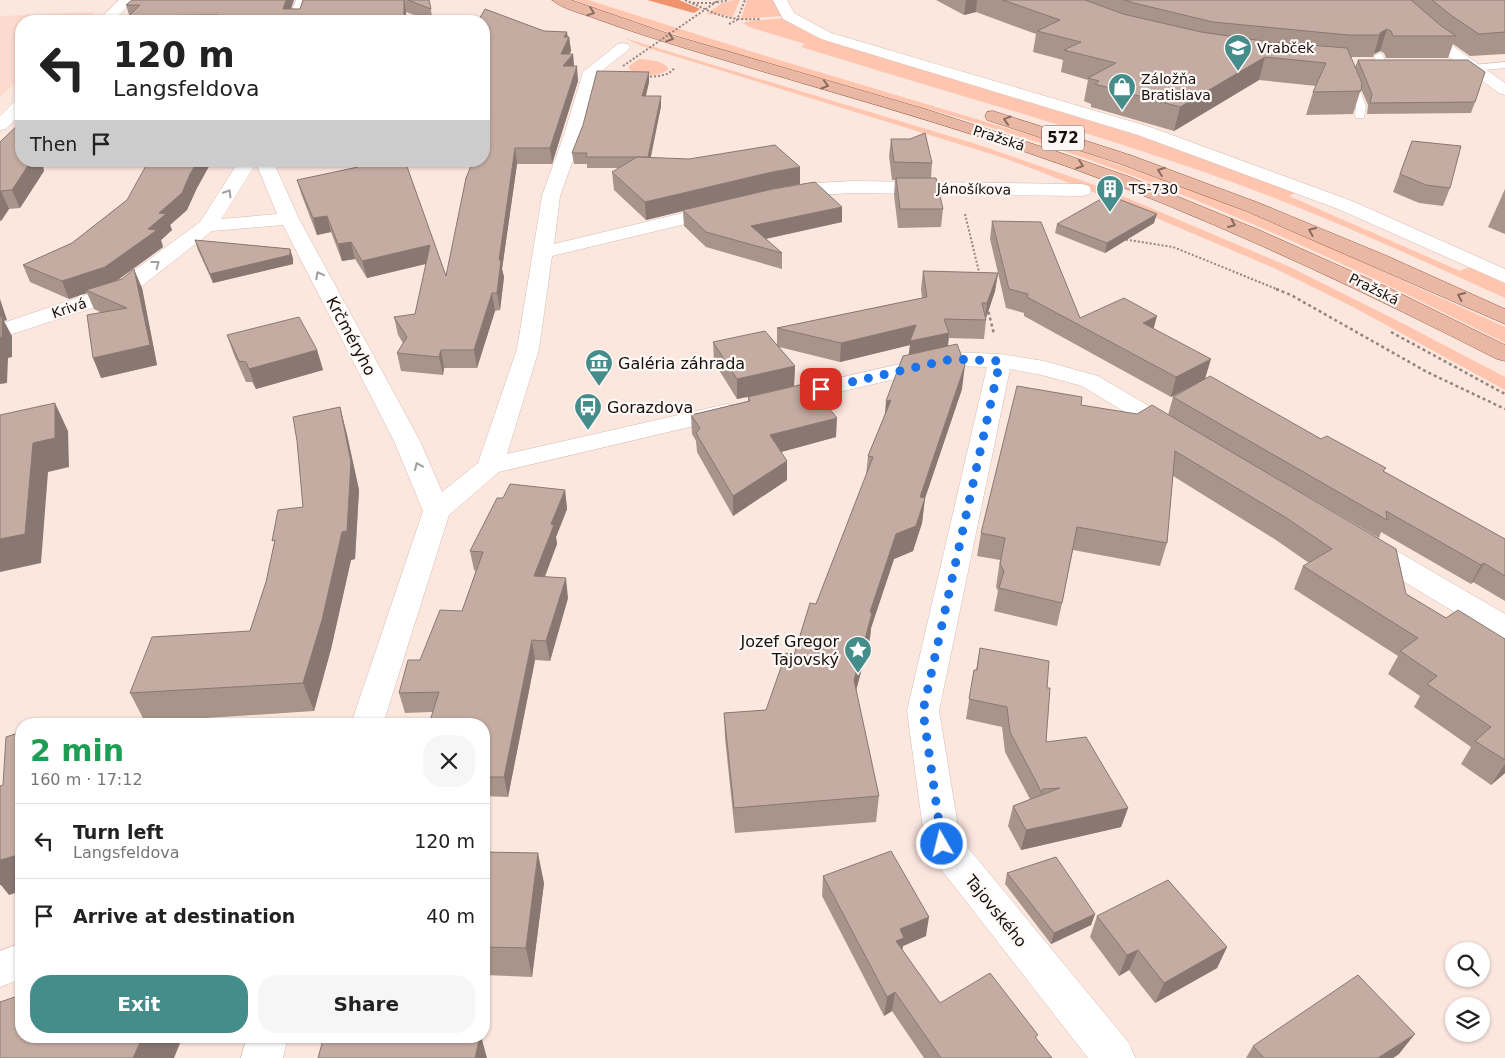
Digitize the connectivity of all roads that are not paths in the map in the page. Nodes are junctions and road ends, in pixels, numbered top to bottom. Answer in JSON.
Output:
{"nodes":[{"id":1,"x":127,"y":0,"type":"edge"},
{"id":2,"x":303,"y":0,"type":"edge"},
{"id":3,"x":559,"y":0,"type":"edge"},
{"id":4,"x":780,"y":0,"type":"edge"},
{"id":5,"x":1390,"y":0,"type":"edge"},
{"id":6,"x":623,"y":6,"type":"dead end"},
{"id":7,"x":111,"y":15,"type":"edge"},
{"id":8,"x":297,"y":15,"type":"edge"},
{"id":9,"x":623,"y":61,"type":"road end"},
{"id":10,"x":1345,"y":64,"type":"joint"},
{"id":11,"x":1450,"y":65,"type":"edge"},
{"id":12,"x":1505,"y":65,"type":"edge"},
{"id":13,"x":1401,"y":66,"type":"edge"},
{"id":14,"x":1472,"y":66,"type":"junction"},
{"id":15,"x":833,"y":70,"type":"dead end"},
{"id":16,"x":1505,"y":90,"type":"edge"},
{"id":17,"x":15,"y":110,"type":"edge"},
{"id":18,"x":980,"y":112,"type":"dead end"},
{"id":19,"x":1360,"y":116,"type":"edge"},
{"id":20,"x":0,"y":125,"type":"edge"},
{"id":21,"x":244,"y":167,"type":"edge"},
{"id":22,"x":267,"y":167,"type":"edge"},
{"id":23,"x":1082,"y":190,"type":"dead end"},
{"id":24,"x":772,"y":198,"type":"edge"},
{"id":25,"x":734,"y":206,"type":"edge"},
{"id":26,"x":289,"y":219,"type":"junction"},
{"id":27,"x":208,"y":226,"type":"junction"},
{"id":28,"x":544,"y":252,"type":"junction"},
{"id":29,"x":1505,"y":277,"type":"edge"},
{"id":30,"x":1505,"y":317,"type":"edge"},
{"id":31,"x":0,"y":331,"type":"edge"},
{"id":32,"x":1505,"y":354,"type":"edge"},
{"id":33,"x":1000,"y":361,"type":"junction"},
{"id":34,"x":1192,"y":441,"type":"edge"},
{"id":35,"x":490,"y":466,"type":"junction"},
{"id":36,"x":437,"y":511,"type":"junction"},
{"id":37,"x":1344,"y":532,"type":"edge"},
{"id":38,"x":1505,"y":628,"type":"edge"},
{"id":39,"x":369,"y":718,"type":"edge"},
{"id":40,"x":15,"y":963,"type":"edge"},
{"id":41,"x":0,"y":969,"type":"edge"},
{"id":42,"x":266,"y":1043,"type":"edge"},
{"id":43,"x":262,"y":1058,"type":"edge"},
{"id":44,"x":1114,"y":1058,"type":"edge"}],
"edges":[{"from":1,"to":7,"type":"street"},
{"from":2,"to":8,"type":"street"},
{"from":3,"to":32,"type":"main road","name":"Pražská","number":"572","one_way":true},
{"from":4,"to":29,"type":"street"},
{"from":5,"to":14,"type":"street"},
{"from":6,"to":15,"type":"main road"},
{"from":9,"to":28,"type":"street"},
{"from":10,"to":13,"type":"street"},
{"from":10,"to":19,"type":"lane"},
{"from":11,"to":14,"type":"street"},
{"from":12,"to":14,"type":"lane"},
{"from":14,"to":16,"type":"street"},
{"from":17,"to":20,"type":"street"},
{"from":30,"to":18,"type":"main road","name":"Pražská","number":"572","one_way":true},
{"from":27,"to":21,"type":"street","one_way":true},
{"from":22,"to":26,"type":"street","name":"Krčméryho"},
{"from":23,"to":24,"type":"street","name":"Jánošíkova"},
{"from":25,"to":28,"type":"street"},
{"from":26,"to":27,"type":"street"},
{"from":36,"to":26,"type":"street","name":"Krčméryho","one_way":true},
{"from":31,"to":27,"type":"street","name":"Krivá","one_way":true},
{"from":28,"to":35,"type":"street"},
{"from":33,"to":34,"type":"street"},
{"from":33,"to":35,"type":"street"},
{"from":33,"to":44,"type":"street","name":"Tajovského"},
{"from":35,"to":36,"type":"street"},
{"from":36,"to":39,"type":"street"},
{"from":37,"to":38,"type":"street"},
{"from":40,"to":41,"type":"street"},
{"from":42,"to":43,"type":"street"}]}
